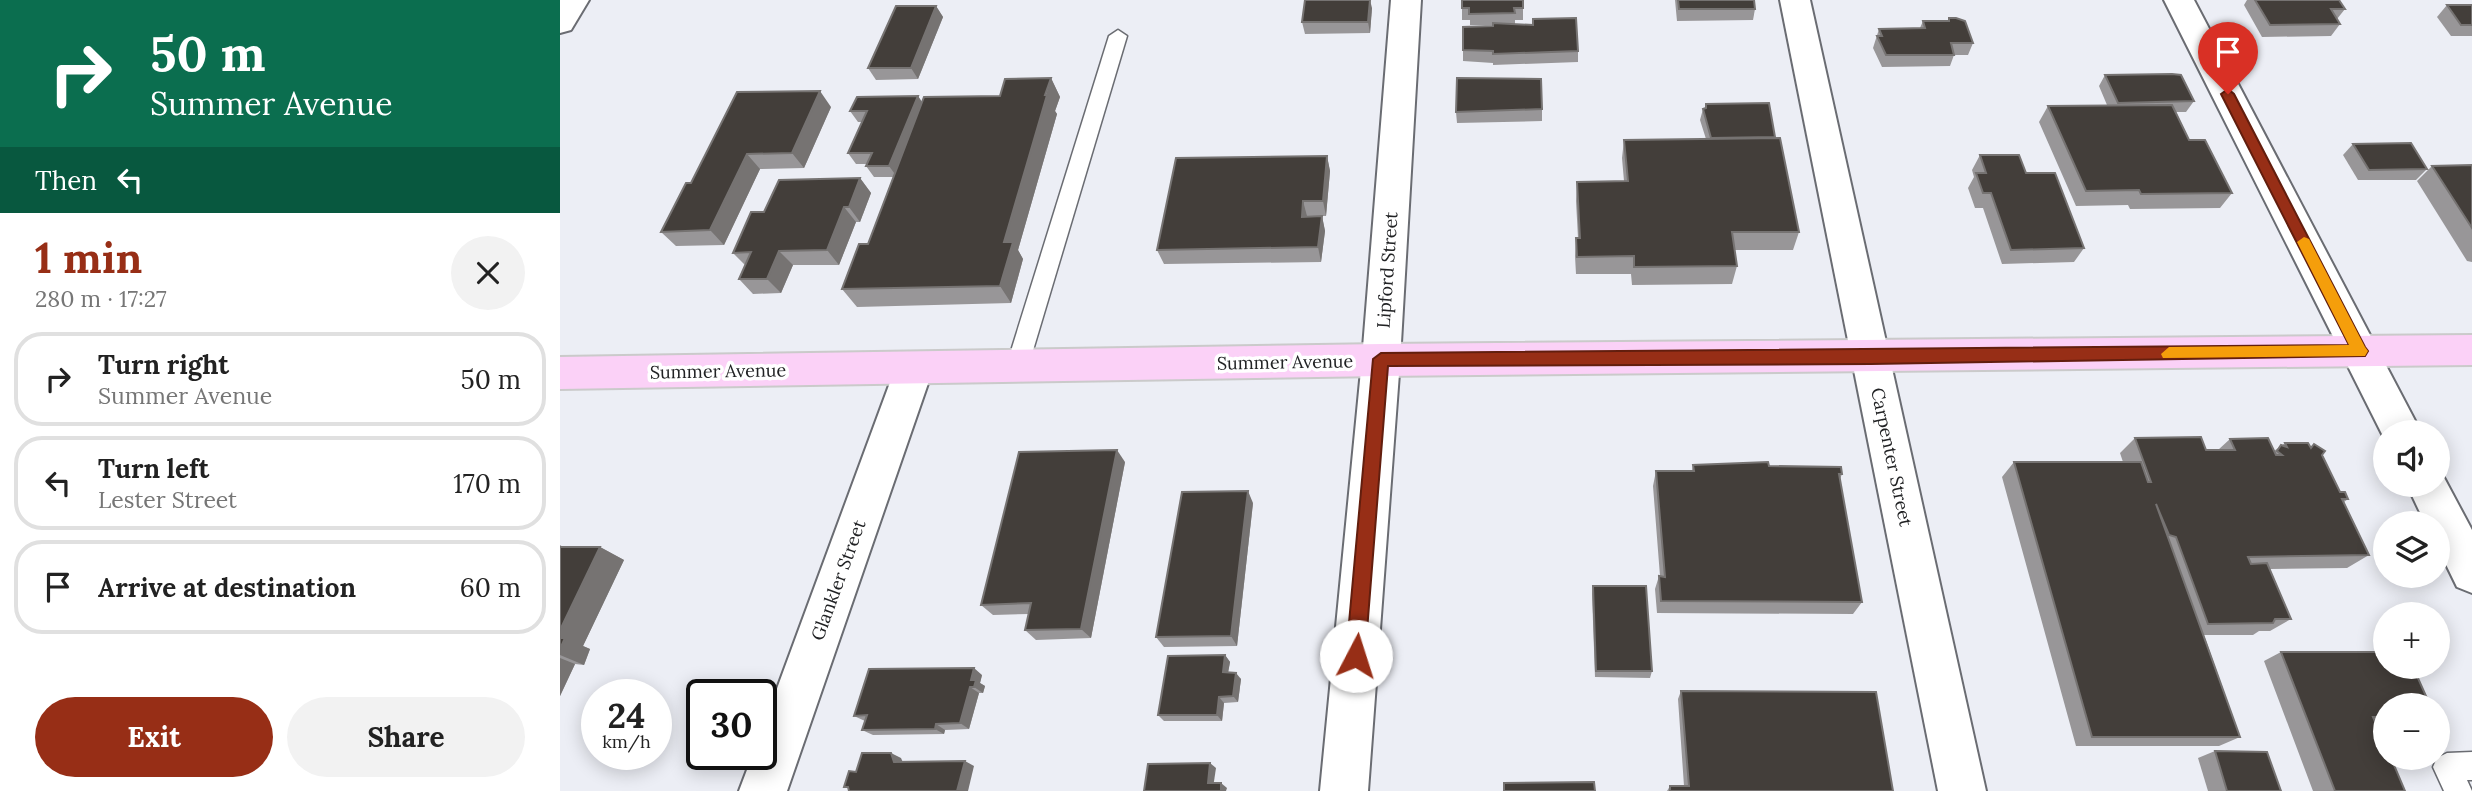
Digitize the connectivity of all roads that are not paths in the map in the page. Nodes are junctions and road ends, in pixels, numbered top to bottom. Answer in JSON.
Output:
{"nodes":[{"id":1,"x":574,"y":0,"type":"edge"},
{"id":2,"x":1406,"y":0,"type":"edge"},
{"id":3,"x":1795,"y":0,"type":"edge"},
{"id":4,"x":2179,"y":0,"type":"edge"},
{"id":5,"x":560,"y":23,"type":"edge"},
{"id":6,"x":1118,"y":36,"type":"dead end"},
{"id":7,"x":2472,"y":350,"type":"edge"},
{"id":8,"x":2360,"y":351,"type":"junction"},
{"id":9,"x":1871,"y":357,"type":"junction"},
{"id":10,"x":1381,"y":359,"type":"junction"},
{"id":11,"x":1017,"y":367,"type":"junction"},
{"id":12,"x":914,"y":369,"type":"junction"},
{"id":13,"x":560,"y":373,"type":"edge"},
{"id":14,"x":2395,"y":420,"type":"edge"},
{"id":15,"x":2433,"y":497,"type":"edge"},
{"id":16,"x":2472,"y":573,"type":"edge"},
{"id":17,"x":2472,"y":766,"type":"edge"},
{"id":18,"x":763,"y":791,"type":"edge"},
{"id":19,"x":1344,"y":791,"type":"edge"},
{"id":20,"x":1962,"y":791,"type":"edge"},
{"id":21,"x":2458,"y":791,"type":"edge"}],
"edges":[{"from":1,"to":5,"type":"street"},
{"from":2,"to":10,"type":"street","name":"Lipford Street"},
{"from":3,"to":9,"type":"street","name":"Carpenter Street"},
{"from":4,"to":8,"type":"street"},
{"from":6,"to":11,"type":"lane"},
{"from":7,"to":8,"type":"main road","name":"Summer Avenue"},
{"from":8,"to":9,"type":"main road","name":"Summer Avenue"},
{"from":8,"to":14,"type":"street"},
{"from":9,"to":10,"type":"main road","name":"Summer Avenue"},
{"from":9,"to":20,"type":"street","name":"Carpenter Street"},
{"from":10,"to":11,"type":"main road","name":"Summer Avenue"},
{"from":10,"to":19,"type":"street","name":"Lipford Street"},
{"from":11,"to":12,"type":"main road","name":"Summer Avenue"},
{"from":12,"to":13,"type":"main road","name":"Summer Avenue"},
{"from":12,"to":18,"type":"street","name":"Glankler Street"},
{"from":15,"to":16,"type":"street"},
{"from":17,"to":21,"type":"lane"}]}
